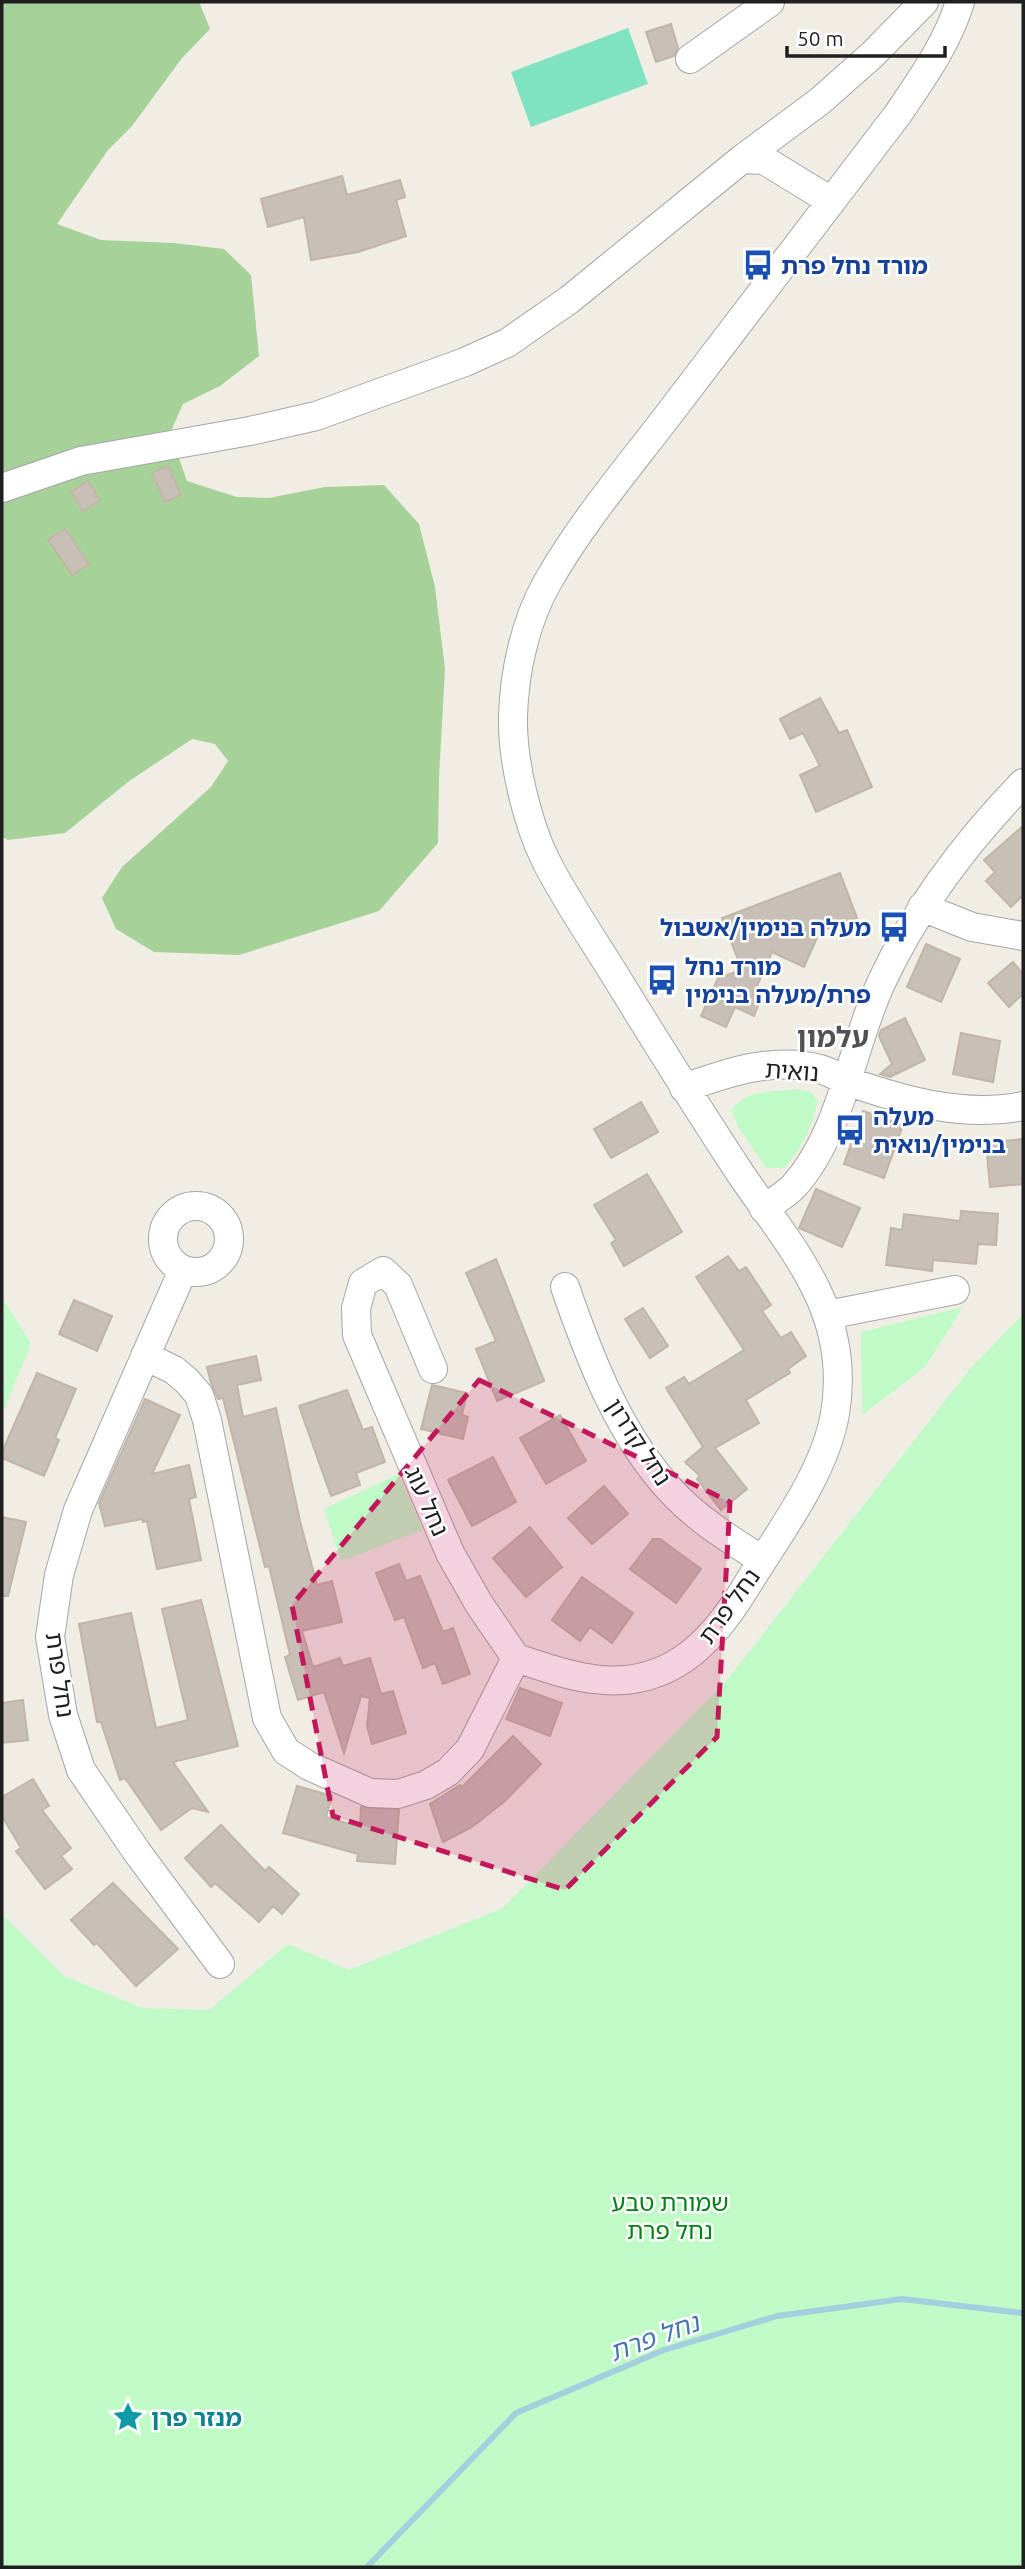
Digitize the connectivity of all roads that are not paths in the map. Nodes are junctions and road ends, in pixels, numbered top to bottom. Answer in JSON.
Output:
{"nodes":[{"id":1,"x":770,"y":2,"type":"edge"},
{"id":2,"x":924,"y":2,"type":"edge"},
{"id":3,"x":960,"y":2,"type":"edge"},
{"id":4,"x":690,"y":59,"type":"dead end"},
{"id":5,"x":743,"y":159,"type":"junction"},
{"id":6,"x":831,"y":201,"type":"junction"},
{"id":7,"x":2,"y":488,"type":"edge"},
{"id":8,"x":1023,"y":783,"type":"edge"},
{"id":9,"x":922,"y":907,"type":"junction"},
{"id":10,"x":1023,"y":936,"type":"edge"},
{"id":11,"x":847,"y":1081,"type":"junction"},
{"id":12,"x":684,"y":1088,"type":"junction"},
{"id":13,"x":1023,"y":1106,"type":"edge"},
{"id":14,"x":764,"y":1209,"type":"junction"},
{"id":15,"x":183,"y":1270,"type":"dead end"},
{"id":16,"x":565,"y":1287,"type":"dead end"},
{"id":17,"x":955,"y":1290,"type":"dead end"},
{"id":18,"x":827,"y":1315,"type":"junction"},
{"id":19,"x":145,"y":1356,"type":"junction"},
{"id":20,"x":433,"y":1369,"type":"dead end"},
{"id":21,"x":762,"y":1560,"type":"junction"},
{"id":22,"x":516,"y":1658,"type":"junction"},
{"id":23,"x":220,"y":1964,"type":"dead end"}],
"edges":[{"from":1,"to":4,"type":"street"},
{"from":2,"to":5,"type":"street"},
{"from":3,"to":6,"type":"street","name":"נחל פרת"},
{"from":5,"to":6,"type":"street"},
{"from":5,"to":7,"type":"street"},
{"from":6,"to":12,"type":"street","name":"נחל פרת"},
{"from":8,"to":9,"type":"street"},
{"from":9,"to":10,"type":"street"},
{"from":9,"to":11,"type":"street"},
{"from":11,"to":12,"type":"street","name":"נואית"},
{"from":11,"to":13,"type":"street","name":"נואית"},
{"from":11,"to":14,"type":"street"},
{"from":12,"to":14,"type":"street","name":"נחל פרת"},
{"from":14,"to":18,"type":"street","name":"נחל פרת"},
{"from":15,"to":19,"type":"street","name":"נחל פרת"},
{"from":16,"to":21,"type":"street","name":"נחל קדרון"},
{"from":17,"to":18,"type":"street"},
{"from":18,"to":21,"type":"street","name":"נחל פרת"},
{"from":19,"to":22,"type":"street"},
{"from":19,"to":23,"type":"street","name":"נחל פרת"},
{"from":20,"to":22,"type":"street","name":"נחל עוג"},
{"from":21,"to":22,"type":"street","name":"נחל פרת"}]}
